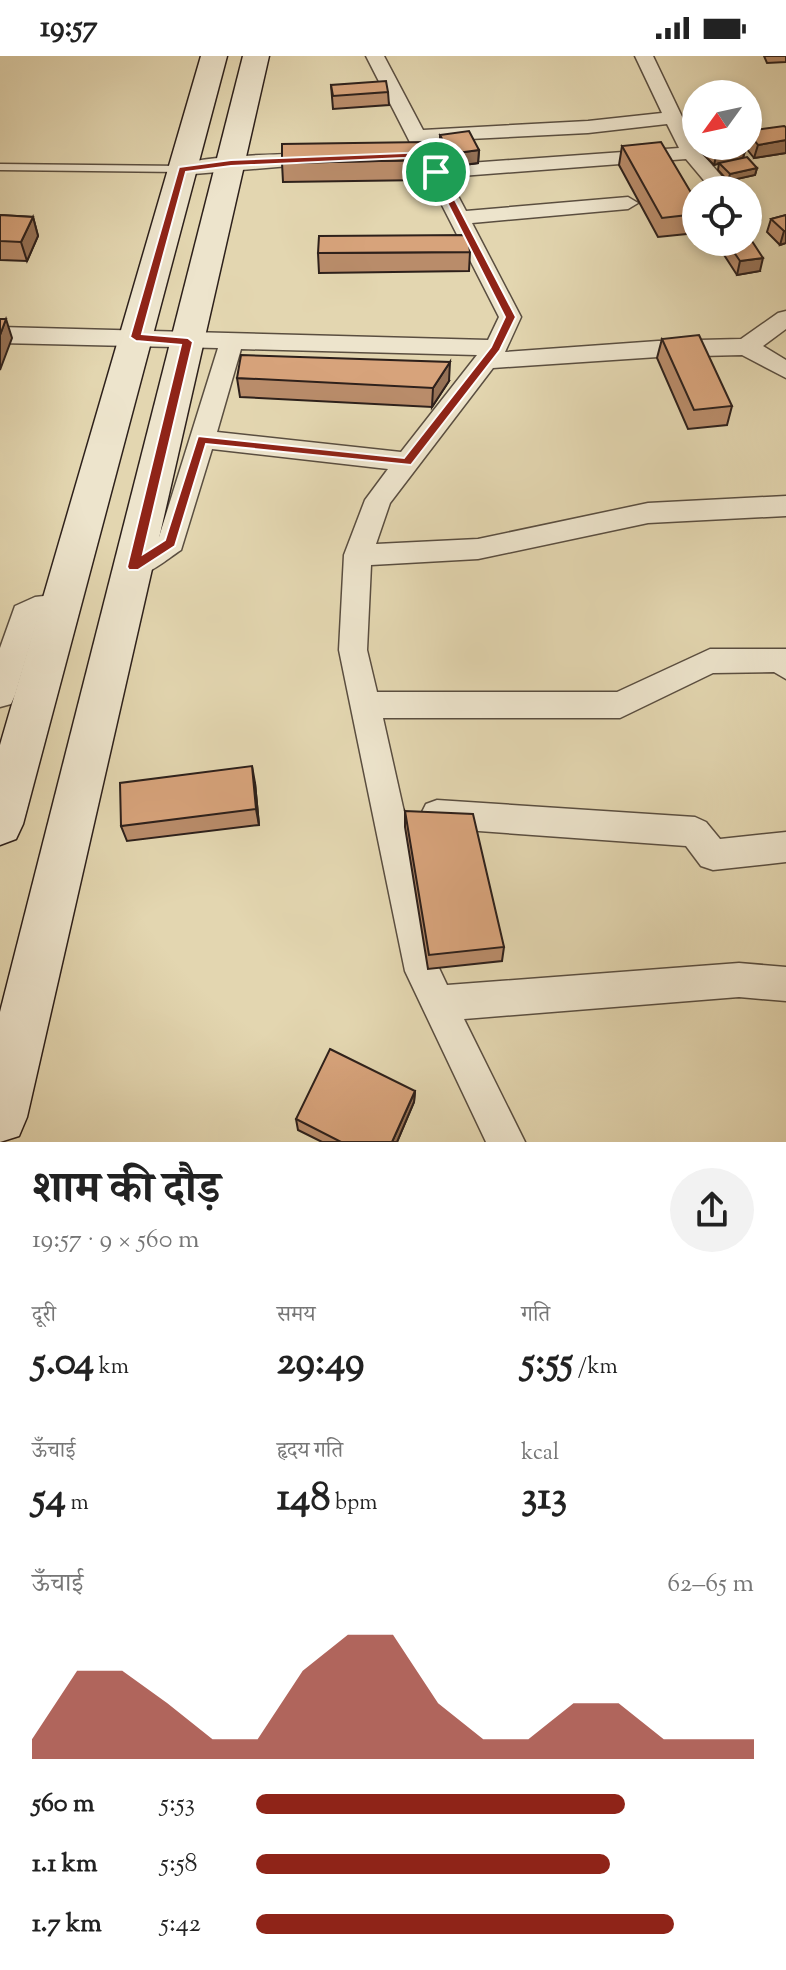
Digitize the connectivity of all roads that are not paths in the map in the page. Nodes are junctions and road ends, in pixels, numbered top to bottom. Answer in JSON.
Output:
{"nodes":[{"id":1,"x":214,"y":56,"type":"edge"},
{"id":2,"x":256,"y":56,"type":"edge"},
{"id":3,"x":375,"y":56,"type":"edge"},
{"id":4,"x":644,"y":56,"type":"edge"},
{"id":5,"x":673,"y":118,"type":"junction"},
{"id":6,"x":682,"y":136,"type":"edge"},
{"id":7,"x":682,"y":153,"type":"edge"},
{"id":8,"x":427,"y":154,"type":"junction"},
{"id":9,"x":397,"y":155,"type":"edge"},
{"id":10,"x":337,"y":158,"type":"edge"},
{"id":11,"x":697,"y":160,"type":"edge"},
{"id":12,"x":231,"y":163,"type":"junction"},
{"id":13,"x":0,"y":167,"type":"edge"},
{"id":14,"x":182,"y":169,"type":"junction"},
{"id":15,"x":711,"y":176,"type":"edge"},
{"id":16,"x":628,"y":203,"type":"dead end"},
{"id":17,"x":460,"y":218,"type":"junction"},
{"id":18,"x":786,"y":318,"type":"edge"},
{"id":19,"x":0,"y":335,"type":"edge"},
{"id":20,"x":136,"y":337,"type":"junction"},
{"id":21,"x":188,"y":342,"type":"junction"},
{"id":22,"x":231,"y":343,"type":"junction"},
{"id":23,"x":746,"y":347,"type":"junction"},
{"id":24,"x":491,"y":355,"type":"junction"},
{"id":25,"x":786,"y":370,"type":"edge"},
{"id":26,"x":202,"y":439,"type":"junction"},
{"id":27,"x":407,"y":462,"type":"junction"},
{"id":28,"x":786,"y":506,"type":"edge"},
{"id":29,"x":358,"y":555,"type":"junction"},
{"id":30,"x":133,"y":567,"type":"junction"},
{"id":31,"x":61,"y":605,"type":"junction"},
{"id":32,"x":786,"y":667,"type":"edge"},
{"id":33,"x":0,"y":695,"type":"edge"},
{"id":34,"x":364,"y":705,"type":"junction"},
{"id":35,"x":388,"y":810,"type":"junction"},
{"id":36,"x":0,"y":824,"type":"edge"},
{"id":37,"x":786,"y":847,"type":"edge"},
{"id":38,"x":786,"y":984,"type":"edge"},
{"id":39,"x":438,"y":1003,"type":"junction"},
{"id":40,"x":2,"y":1111,"type":"edge"},
{"id":41,"x":506,"y":1142,"type":"edge"}],
"edges":[{"from":1,"to":14,"type":"main road"},
{"from":2,"to":12,"type":"main road"},
{"from":3,"to":8,"type":"street"},
{"from":4,"to":5,"type":"street"},
{"from":5,"to":6,"type":"street"},
{"from":5,"to":8,"type":"street"},
{"from":7,"to":8,"type":"street"},
{"from":8,"to":9,"type":"street"},
{"from":8,"to":17,"type":"street"},
{"from":10,"to":12,"type":"street"},
{"from":11,"to":15,"type":"street"},
{"from":12,"to":14,"type":"street"},
{"from":12,"to":21,"type":"main road"},
{"from":13,"to":14,"type":"lane"},
{"from":14,"to":20,"type":"main road"},
{"from":16,"to":17,"type":"street"},
{"from":17,"to":24,"type":"street"},
{"from":18,"to":23,"type":"street"},
{"from":19,"to":20,"type":"street"},
{"from":20,"to":21,"type":"street"},
{"from":20,"to":31,"type":"main road"},
{"from":21,"to":22,"type":"street"},
{"from":21,"to":30,"type":"main road"},
{"from":22,"to":24,"type":"street"},
{"from":22,"to":26,"type":"street"},
{"from":23,"to":24,"type":"street"},
{"from":23,"to":25,"type":"street"},
{"from":24,"to":27,"type":"street"},
{"from":26,"to":27,"type":"street"},
{"from":26,"to":30,"type":"street"},
{"from":27,"to":29,"type":"street"},
{"from":28,"to":29,"type":"street"},
{"from":29,"to":34,"type":"street"},
{"from":30,"to":40,"type":"main road"},
{"from":31,"to":33,"type":"street"},
{"from":31,"to":36,"type":"main road"},
{"from":32,"to":34,"type":"street"},
{"from":34,"to":35,"type":"street"},
{"from":35,"to":37,"type":"street"},
{"from":35,"to":39,"type":"street"},
{"from":38,"to":39,"type":"street"},
{"from":39,"to":41,"type":"street"}]}
